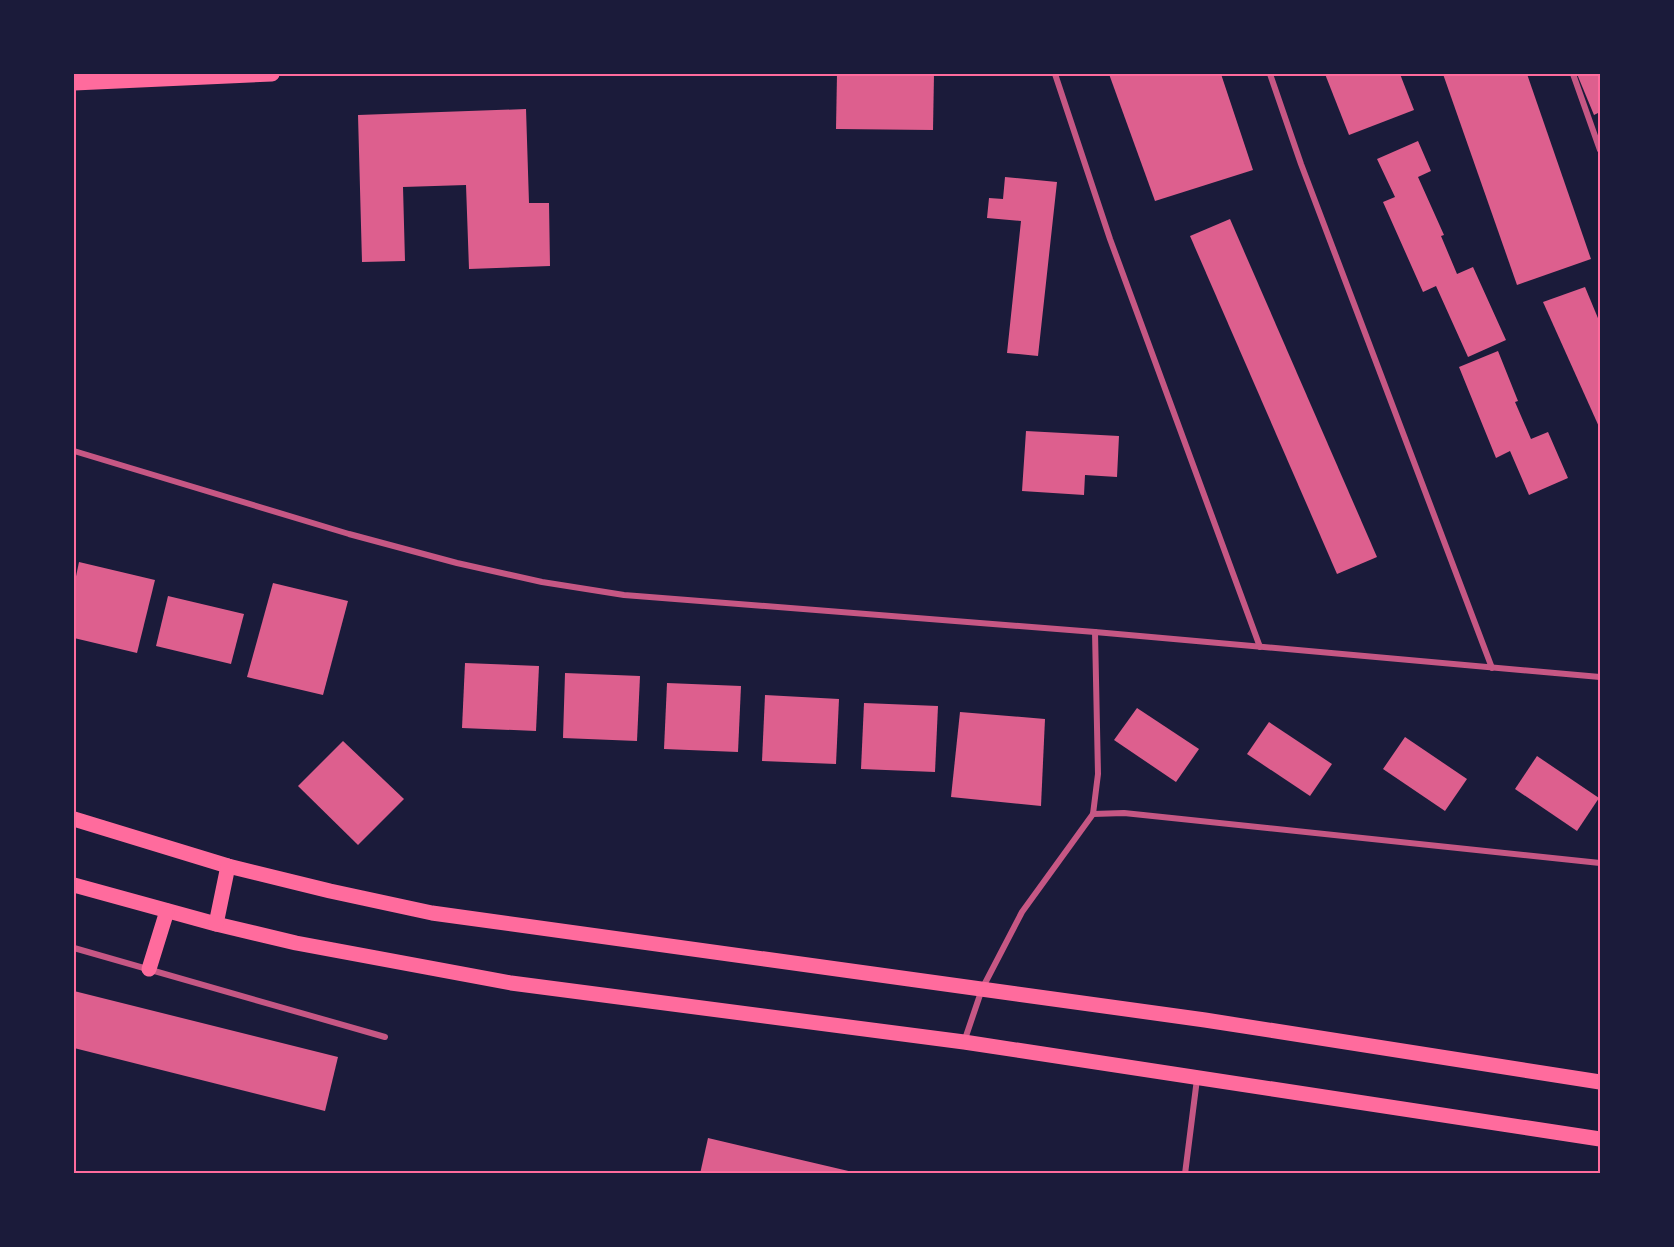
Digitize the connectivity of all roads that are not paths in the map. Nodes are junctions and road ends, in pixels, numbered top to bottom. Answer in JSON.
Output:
{"nodes":[{"id":1,"x":272,"y":74,"type":"edge"},
{"id":2,"x":1055,"y":74,"type":"edge"},
{"id":3,"x":1270,"y":74,"type":"edge"},
{"id":4,"x":1574,"y":74,"type":"edge"},
{"id":5,"x":74,"y":83,"type":"edge"},
{"id":6,"x":1600,"y":150,"type":"edge"},
{"id":7,"x":74,"y":451,"type":"edge"},
{"id":8,"x":1095,"y":632,"type":"junction"},
{"id":9,"x":1260,"y":647,"type":"junction"},
{"id":10,"x":1492,"y":668,"type":"junction"},
{"id":11,"x":1600,"y":677,"type":"edge"},
{"id":12,"x":1093,"y":814,"type":"junction"},
{"id":13,"x":74,"y":819,"type":"edge"},
{"id":14,"x":1600,"y":863,"type":"edge"},
{"id":15,"x":228,"y":866,"type":"junction"},
{"id":16,"x":74,"y":885,"type":"edge"},
{"id":17,"x":167,"y":911,"type":"junction"},
{"id":18,"x":216,"y":924,"type":"junction"},
{"id":19,"x":74,"y":948,"type":"edge"},
{"id":20,"x":149,"y":969,"type":"junction"},
{"id":21,"x":982,"y":989,"type":"junction"},
{"id":22,"x":385,"y":1037,"type":"dead end"},
{"id":23,"x":964,"y":1042,"type":"junction"},
{"id":24,"x":1197,"y":1078,"type":"junction"},
{"id":25,"x":1600,"y":1082,"type":"edge"},
{"id":26,"x":1600,"y":1138,"type":"edge"},
{"id":27,"x":1185,"y":1173,"type":"edge"}],
"edges":[{"from":1,"to":5,"type":"main road"},
{"from":2,"to":9,"type":"street"},
{"from":3,"to":10,"type":"street"},
{"from":4,"to":6,"type":"street"},
{"from":7,"to":8,"type":"street"},
{"from":8,"to":9,"type":"street"},
{"from":8,"to":12,"type":"street"},
{"from":9,"to":10,"type":"street"},
{"from":10,"to":11,"type":"street"},
{"from":12,"to":14,"type":"street"},
{"from":12,"to":21,"type":"street"},
{"from":13,"to":15,"type":"main road"},
{"from":15,"to":18,"type":"main road"},
{"from":15,"to":21,"type":"main road"},
{"from":16,"to":17,"type":"main road"},
{"from":17,"to":18,"type":"main road"},
{"from":17,"to":20,"type":"main road"},
{"from":18,"to":23,"type":"main road"},
{"from":19,"to":20,"type":"street"},
{"from":20,"to":22,"type":"street"},
{"from":21,"to":23,"type":"street"},
{"from":21,"to":25,"type":"main road"},
{"from":23,"to":24,"type":"main road"},
{"from":24,"to":26,"type":"main road"},
{"from":24,"to":27,"type":"street"}]}
